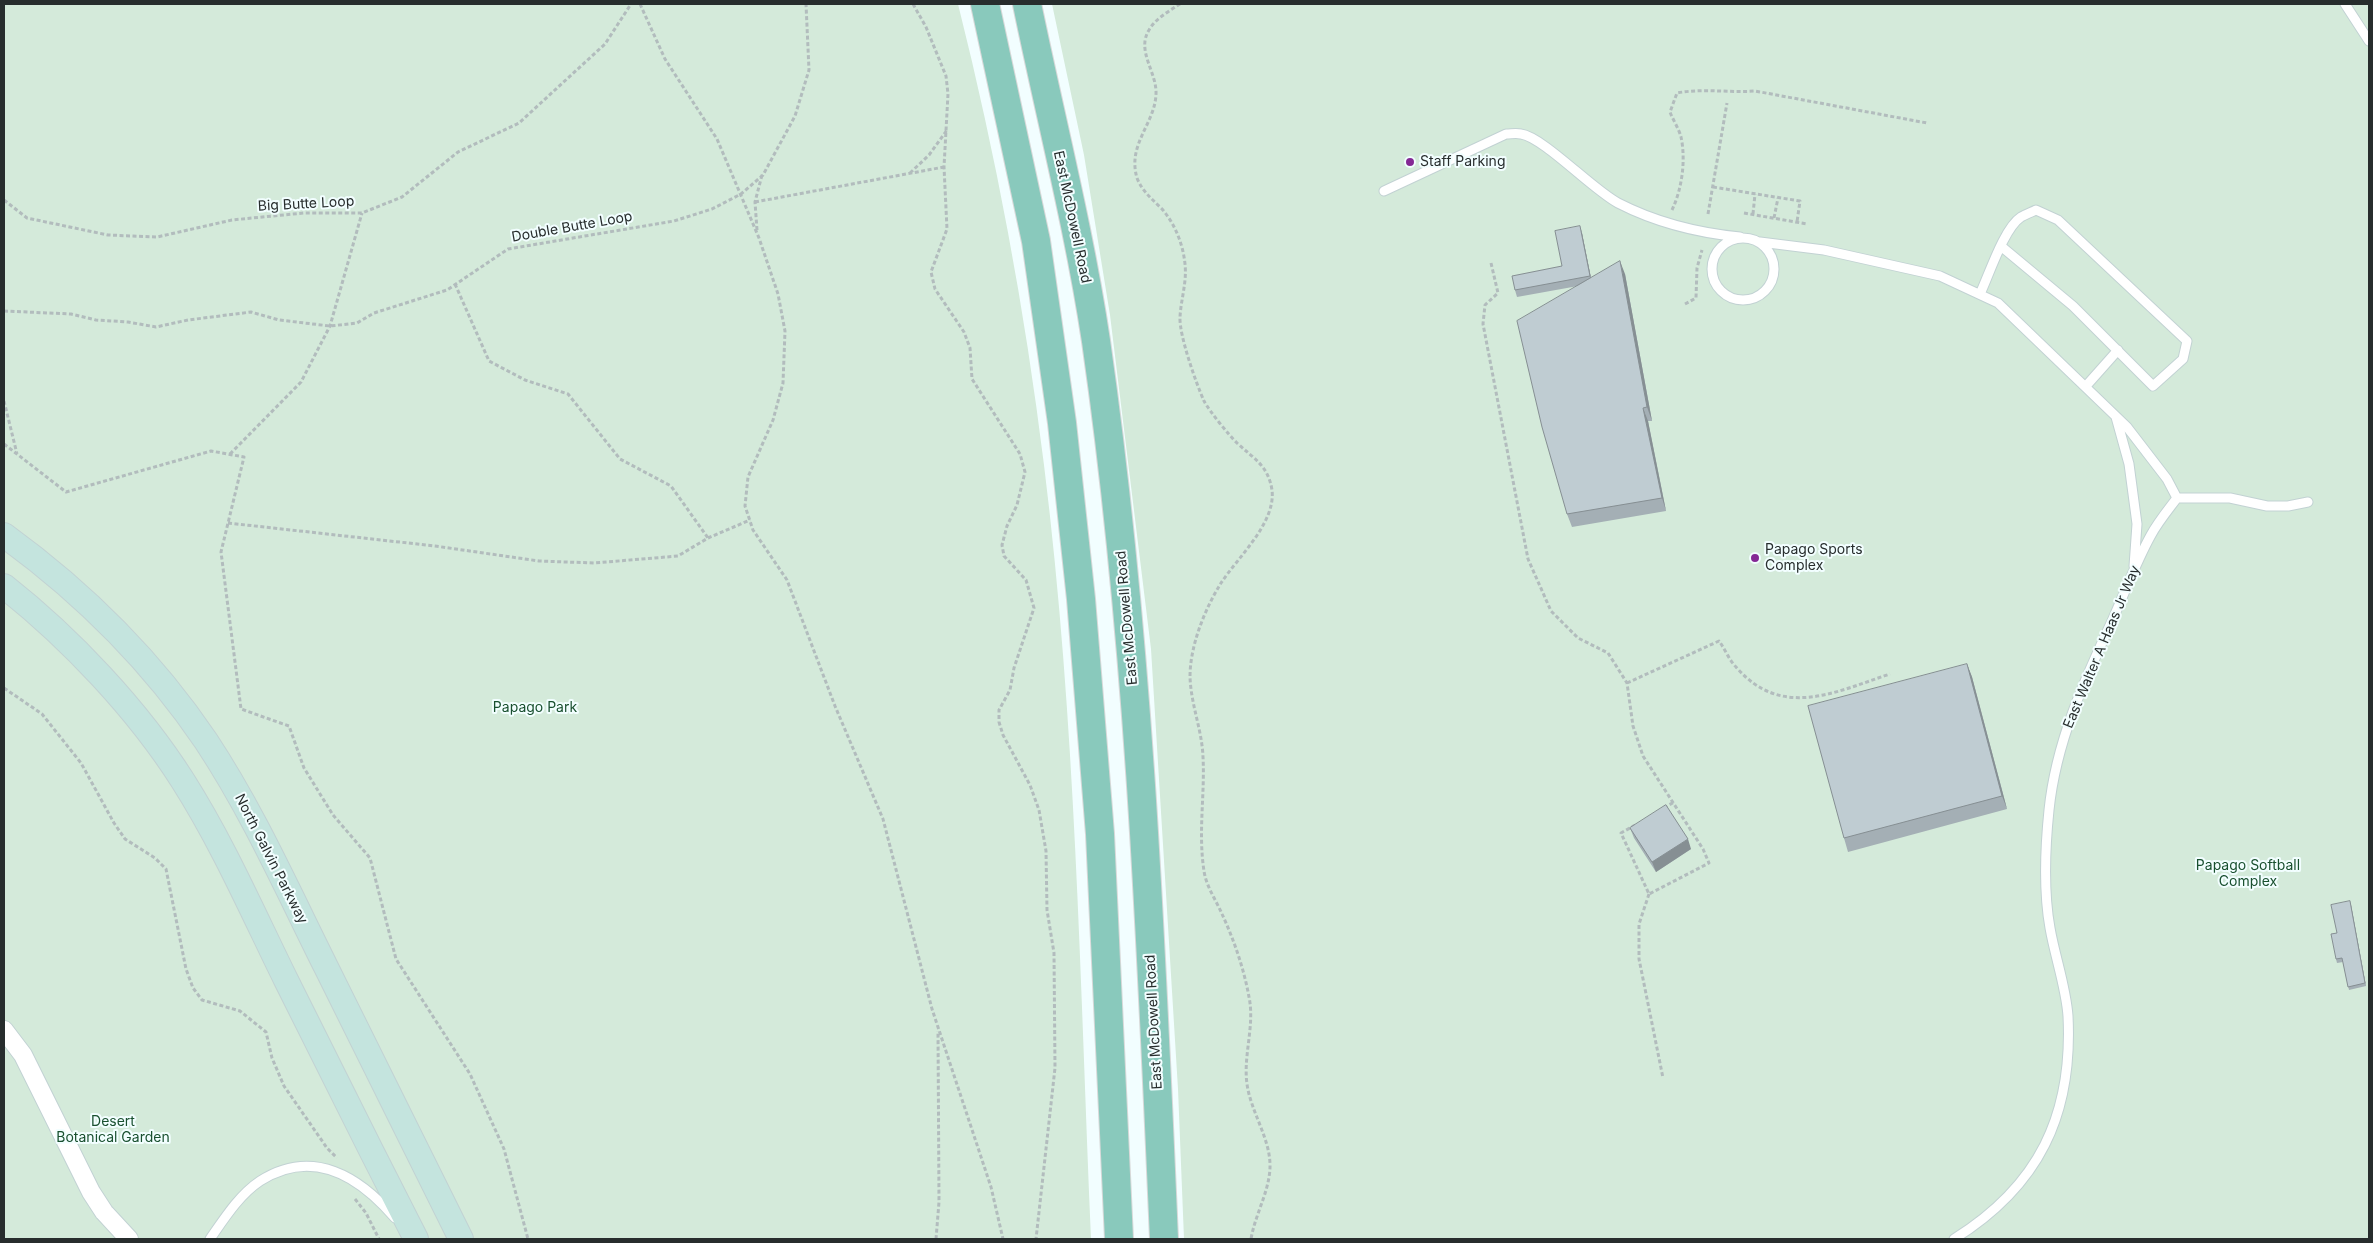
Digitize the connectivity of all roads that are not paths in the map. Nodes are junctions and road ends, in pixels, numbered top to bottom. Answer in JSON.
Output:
{"nodes":[{"id":1,"x":985,"y":4,"type":"edge"},
{"id":2,"x":1027,"y":4,"type":"edge"},
{"id":3,"x":2345,"y":4,"type":"edge"},
{"id":4,"x":2369,"y":40,"type":"edge"},
{"id":5,"x":1384,"y":191,"type":"dead end"},
{"id":6,"x":1740,"y":237,"type":"junction"},
{"id":7,"x":1760,"y":242,"type":"junction"},
{"id":8,"x":2002,"y":247,"type":"junction"},
{"id":9,"x":1980,"y":294,"type":"junction"},
{"id":10,"x":2118,"y":350,"type":"junction"},
{"id":11,"x":2086,"y":386,"type":"junction"},
{"id":12,"x":2116,"y":416,"type":"junction"},
{"id":13,"x":2177,"y":498,"type":"junction"},
{"id":14,"x":2308,"y":502,"type":"dead end"},
{"id":15,"x":4,"y":535,"type":"edge"},
{"id":16,"x":2133,"y":574,"type":"junction"},
{"id":17,"x":4,"y":586,"type":"edge"},
{"id":18,"x":4,"y":1030,"type":"edge"},
{"id":19,"x":129,"y":1239,"type":"edge"},
{"id":20,"x":210,"y":1239,"type":"edge"},
{"id":21,"x":414,"y":1239,"type":"edge"},
{"id":22,"x":461,"y":1239,"type":"edge"},
{"id":23,"x":1119,"y":1239,"type":"edge"},
{"id":24,"x":1164,"y":1239,"type":"edge"},
{"id":25,"x":1954,"y":1239,"type":"edge"}],
"edges":[{"from":1,"to":23,"type":"main road"},
{"from":2,"to":24,"type":"main road","name":"East McDowell Road"},
{"from":3,"to":4,"type":"lane"},
{"from":5,"to":6,"type":"lane"},
{"from":6,"to":7,"type":"lane"},
{"from":6,"to":7,"type":"lane"},
{"from":7,"to":9,"type":"lane"},
{"from":8,"to":9,"type":"lane"},
{"from":8,"to":10,"type":"lane"},
{"from":8,"to":10,"type":"lane"},
{"from":9,"to":11,"type":"lane"},
{"from":10,"to":11,"type":"lane"},
{"from":11,"to":12,"type":"lane"},
{"from":12,"to":13,"type":"lane"},
{"from":12,"to":16,"type":"lane"},
{"from":13,"to":14,"type":"lane"},
{"from":13,"to":16,"type":"lane","name":"East Walter A Haas Jr Way"},
{"from":15,"to":22,"type":"main road","name":"North Galvin Parkway"},
{"from":16,"to":25,"type":"lane","name":"East Walter A Haas Jr Way"},
{"from":17,"to":21,"type":"main road"},
{"from":18,"to":19,"type":"street"},
{"from":20,"to":21,"type":"lane"}]}
